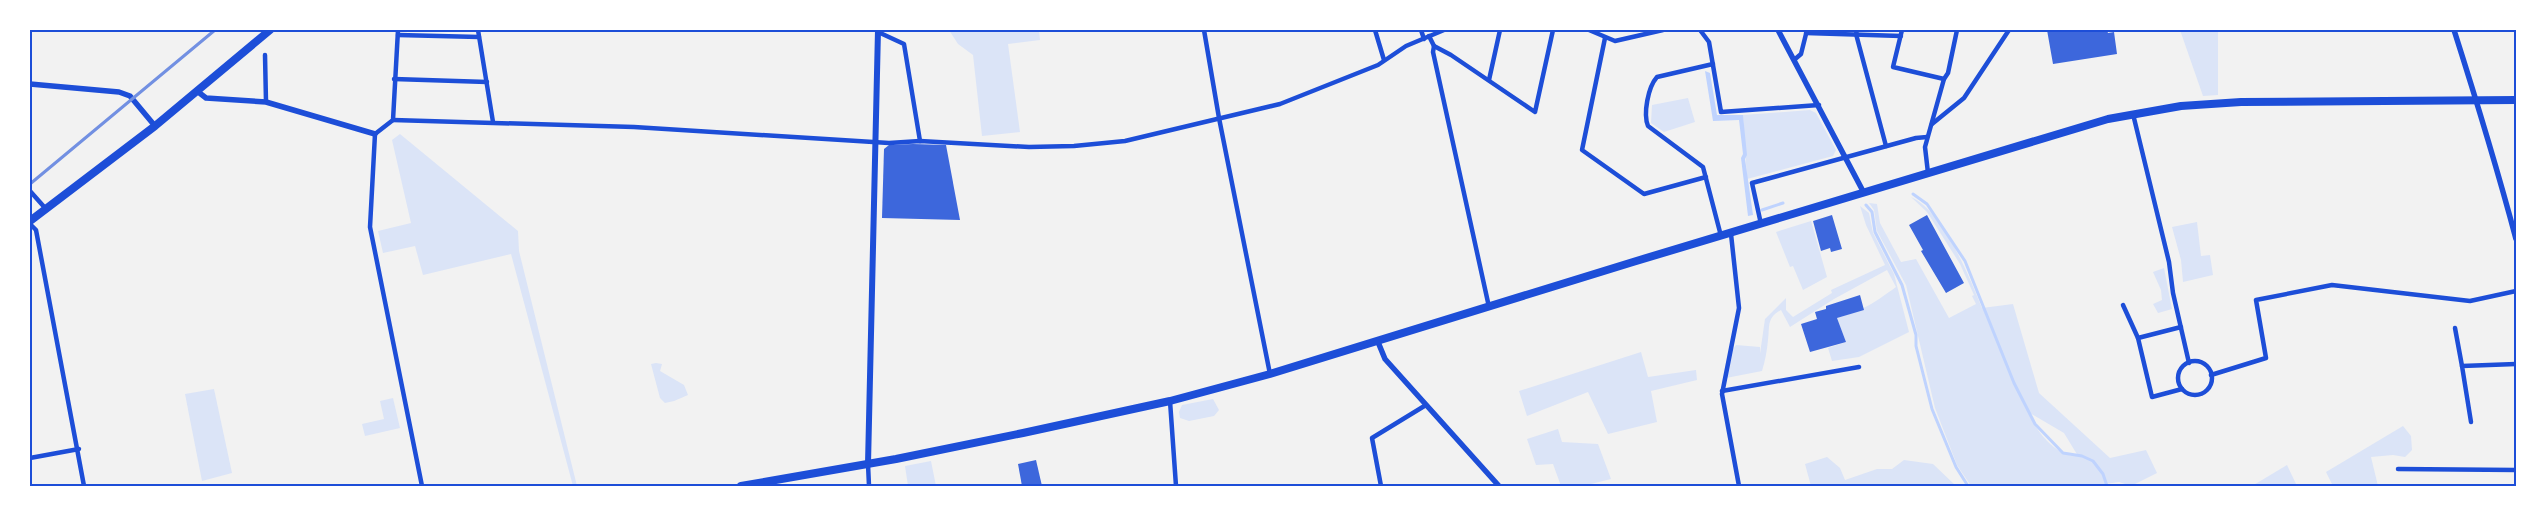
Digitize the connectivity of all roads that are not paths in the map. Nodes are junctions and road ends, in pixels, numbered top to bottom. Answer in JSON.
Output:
{"nodes":[{"id":1,"x":270,"y":30,"type":"edge"},
{"id":2,"x":478,"y":30,"type":"edge"},
{"id":3,"x":1204,"y":30,"type":"edge"},
{"id":4,"x":1375,"y":30,"type":"edge"},
{"id":5,"x":1421,"y":30,"type":"edge"},
{"id":6,"x":1444,"y":30,"type":"edge"},
{"id":7,"x":1500,"y":30,"type":"edge"},
{"id":8,"x":1553,"y":30,"type":"edge"},
{"id":9,"x":1589,"y":30,"type":"edge"},
{"id":10,"x":1663,"y":30,"type":"edge"},
{"id":11,"x":1700,"y":30,"type":"edge"},
{"id":12,"x":1778,"y":30,"type":"edge"},
{"id":13,"x":1957,"y":30,"type":"edge"},
{"id":14,"x":2010,"y":30,"type":"edge"},
{"id":15,"x":2454,"y":30,"type":"edge"},
{"id":16,"x":878,"y":31,"type":"edge"},
{"id":17,"x":398,"y":32,"type":"edge"},
{"id":18,"x":1807,"y":32,"type":"edge"},
{"id":19,"x":1856,"y":32,"type":"edge"},
{"id":20,"x":1901,"y":33,"type":"edge"},
{"id":21,"x":479,"y":38,"type":"junction"},
{"id":22,"x":1427,"y":38,"type":"junction"},
{"id":23,"x":1605,"y":38,"type":"junction"},
{"id":24,"x":1434,"y":46,"type":"junction"},
{"id":25,"x":265,"y":55,"type":"dead end"},
{"id":26,"x":1384,"y":60,"type":"junction"},
{"id":27,"x":1794,"y":60,"type":"junction"},
{"id":28,"x":1713,"y":64,"type":"junction"},
{"id":29,"x":394,"y":78,"type":"junction"},
{"id":30,"x":1944,"y":78,"type":"junction"},
{"id":31,"x":1489,"y":80,"type":"junction"},
{"id":32,"x":487,"y":82,"type":"junction"},
{"id":33,"x":30,"y":84,"type":"edge"},
{"id":34,"x":197,"y":91,"type":"junction"},
{"id":35,"x":2476,"y":100,"type":"junction"},
{"id":36,"x":2516,"y":100,"type":"edge"},
{"id":37,"x":266,"y":102,"type":"junction"},
{"id":38,"x":1819,"y":106,"type":"junction"},
{"id":39,"x":2133,"y":114,"type":"junction"},
{"id":40,"x":1219,"y":118,"type":"junction"},
{"id":41,"x":392,"y":120,"type":"junction"},
{"id":42,"x":493,"y":122,"type":"junction"},
{"id":43,"x":1932,"y":124,"type":"junction"},
{"id":44,"x":155,"y":126,"type":"junction"},
{"id":45,"x":375,"y":134,"type":"junction"},
{"id":46,"x":1927,"y":137,"type":"junction"},
{"id":47,"x":920,"y":141,"type":"junction"},
{"id":48,"x":876,"y":142,"type":"junction"},
{"id":49,"x":1886,"y":146,"type":"junction"},
{"id":50,"x":1846,"y":157,"type":"junction"},
{"id":51,"x":1928,"y":173,"type":"junction"},
{"id":52,"x":1706,"y":177,"type":"junction"},
{"id":53,"x":30,"y":191,"type":"edge"},
{"id":54,"x":1864,"y":193,"type":"junction"},
{"id":55,"x":47,"y":210,"type":"junction"},
{"id":56,"x":30,"y":223,"type":"edge"},
{"id":57,"x":1761,"y":224,"type":"junction"},
{"id":58,"x":1731,"y":234,"type":"junction"},
{"id":59,"x":1721,"y":236,"type":"junction"},
{"id":60,"x":2516,"y":238,"type":"edge"},
{"id":61,"x":2516,"y":291,"type":"edge"},
{"id":62,"x":2123,"y":305,"type":"dead end"},
{"id":63,"x":1489,"y":307,"type":"junction"},
{"id":64,"x":2181,"y":327,"type":"junction"},
{"id":65,"x":2455,"y":328,"type":"dead end"},
{"id":66,"x":2138,"y":338,"type":"junction"},
{"id":67,"x":1378,"y":342,"type":"junction"},
{"id":68,"x":2189,"y":363,"type":"junction"},
{"id":69,"x":2516,"y":364,"type":"edge"},
{"id":70,"x":2462,"y":366,"type":"junction"},
{"id":71,"x":1859,"y":367,"type":"dead end"},
{"id":72,"x":1270,"y":374,"type":"junction"},
{"id":73,"x":2211,"y":375,"type":"junction"},
{"id":74,"x":2182,"y":389,"type":"junction"},
{"id":75,"x":1722,"y":391,"type":"junction"},
{"id":76,"x":1170,"y":401,"type":"junction"},
{"id":77,"x":1426,"y":405,"type":"junction"},
{"id":78,"x":2471,"y":422,"type":"dead end"},
{"id":79,"x":79,"y":449,"type":"junction"},
{"id":80,"x":30,"y":458,"type":"edge"},
{"id":81,"x":868,"y":464,"type":"junction"},
{"id":82,"x":2398,"y":469,"type":"dead end"},
{"id":83,"x":2516,"y":470,"type":"edge"},
{"id":84,"x":84,"y":486,"type":"edge"},
{"id":85,"x":422,"y":486,"type":"edge"},
{"id":86,"x":741,"y":486,"type":"edge"},
{"id":87,"x":869,"y":486,"type":"edge"},
{"id":88,"x":1176,"y":486,"type":"edge"},
{"id":89,"x":1380,"y":486,"type":"edge"},
{"id":90,"x":1499,"y":486,"type":"edge"},
{"id":91,"x":1739,"y":486,"type":"edge"}],
"edges":[{"from":1,"to":34,"type":"main road"},
{"from":2,"to":21,"type":"street"},
{"from":3,"to":40,"type":"street"},
{"from":4,"to":26,"type":"street"},
{"from":5,"to":22,"type":"street"},
{"from":6,"to":22,"type":"street"},
{"from":7,"to":31,"type":"street"},
{"from":8,"to":31,"type":"street"},
{"from":9,"to":23,"type":"street"},
{"from":10,"to":23,"type":"street"},
{"from":11,"to":28,"type":"street"},
{"from":12,"to":27,"type":"street"},
{"from":13,"to":30,"type":"street"},
{"from":14,"to":43,"type":"street"},
{"from":15,"to":35,"type":"street"},
{"from":16,"to":47,"type":"street"},
{"from":16,"to":48,"type":"main road"},
{"from":17,"to":21,"type":"street"},
{"from":17,"to":29,"type":"street"},
{"from":18,"to":19,"type":"street"},
{"from":18,"to":27,"type":"street"},
{"from":19,"to":20,"type":"street"},
{"from":19,"to":49,"type":"street"},
{"from":20,"to":30,"type":"street"},
{"from":21,"to":32,"type":"street"},
{"from":22,"to":24,"type":"street"},
{"from":22,"to":26,"type":"street"},
{"from":23,"to":52,"type":"street"},
{"from":24,"to":31,"type":"street"},
{"from":24,"to":63,"type":"street"},
{"from":25,"to":37,"type":"street"},
{"from":26,"to":40,"type":"street"},
{"from":27,"to":38,"type":"street"},
{"from":28,"to":38,"type":"street"},
{"from":28,"to":52,"type":"street"},
{"from":29,"to":32,"type":"street"},
{"from":29,"to":41,"type":"street"},
{"from":30,"to":43,"type":"street"},
{"from":32,"to":42,"type":"street"},
{"from":33,"to":44,"type":"street"},
{"from":34,"to":37,"type":"street"},
{"from":34,"to":44,"type":"main road"},
{"from":35,"to":36,"type":"main road"},
{"from":35,"to":39,"type":"main road"},
{"from":35,"to":60,"type":"street"},
{"from":37,"to":45,"type":"street"},
{"from":38,"to":50,"type":"street"},
{"from":39,"to":51,"type":"main road"},
{"from":39,"to":64,"type":"street"},
{"from":40,"to":47,"type":"street"},
{"from":40,"to":72,"type":"street"},
{"from":41,"to":42,"type":"street"},
{"from":41,"to":45,"type":"street"},
{"from":42,"to":48,"type":"street"},
{"from":43,"to":46,"type":"street"},
{"from":44,"to":55,"type":"main road"},
{"from":45,"to":85,"type":"street"},
{"from":46,"to":49,"type":"street"},
{"from":46,"to":51,"type":"street"},
{"from":47,"to":48,"type":"street"},
{"from":48,"to":81,"type":"main road"},
{"from":49,"to":50,"type":"street"},
{"from":50,"to":54,"type":"street"},
{"from":50,"to":57,"type":"street"},
{"from":51,"to":54,"type":"main road"},
{"from":52,"to":59,"type":"street"},
{"from":53,"to":55,"type":"street"},
{"from":54,"to":57,"type":"main road"},
{"from":55,"to":56,"type":"main road"},
{"from":56,"to":79,"type":"street"},
{"from":57,"to":58,"type":"main road"},
{"from":58,"to":59,"type":"main road"},
{"from":58,"to":75,"type":"street"},
{"from":59,"to":63,"type":"main road"},
{"from":61,"to":73,"type":"street"},
{"from":62,"to":66,"type":"street"},
{"from":63,"to":67,"type":"main road"},
{"from":64,"to":66,"type":"street"},
{"from":64,"to":68,"type":"street"},
{"from":65,"to":70,"type":"street"},
{"from":66,"to":74,"type":"street"},
{"from":67,"to":72,"type":"main road"},
{"from":67,"to":77,"type":"street"},
{"from":68,"to":73,"type":"street"},
{"from":68,"to":74,"type":"street"},
{"from":69,"to":70,"type":"street"},
{"from":70,"to":78,"type":"street"},
{"from":71,"to":75,"type":"street"},
{"from":72,"to":76,"type":"main road"},
{"from":73,"to":74,"type":"street"},
{"from":75,"to":91,"type":"street"},
{"from":76,"to":81,"type":"main road"},
{"from":76,"to":88,"type":"street"},
{"from":77,"to":89,"type":"street"},
{"from":77,"to":90,"type":"street"},
{"from":79,"to":80,"type":"street"},
{"from":79,"to":84,"type":"street"},
{"from":81,"to":86,"type":"main road"},
{"from":81,"to":87,"type":"street"},
{"from":82,"to":83,"type":"street"}]}
